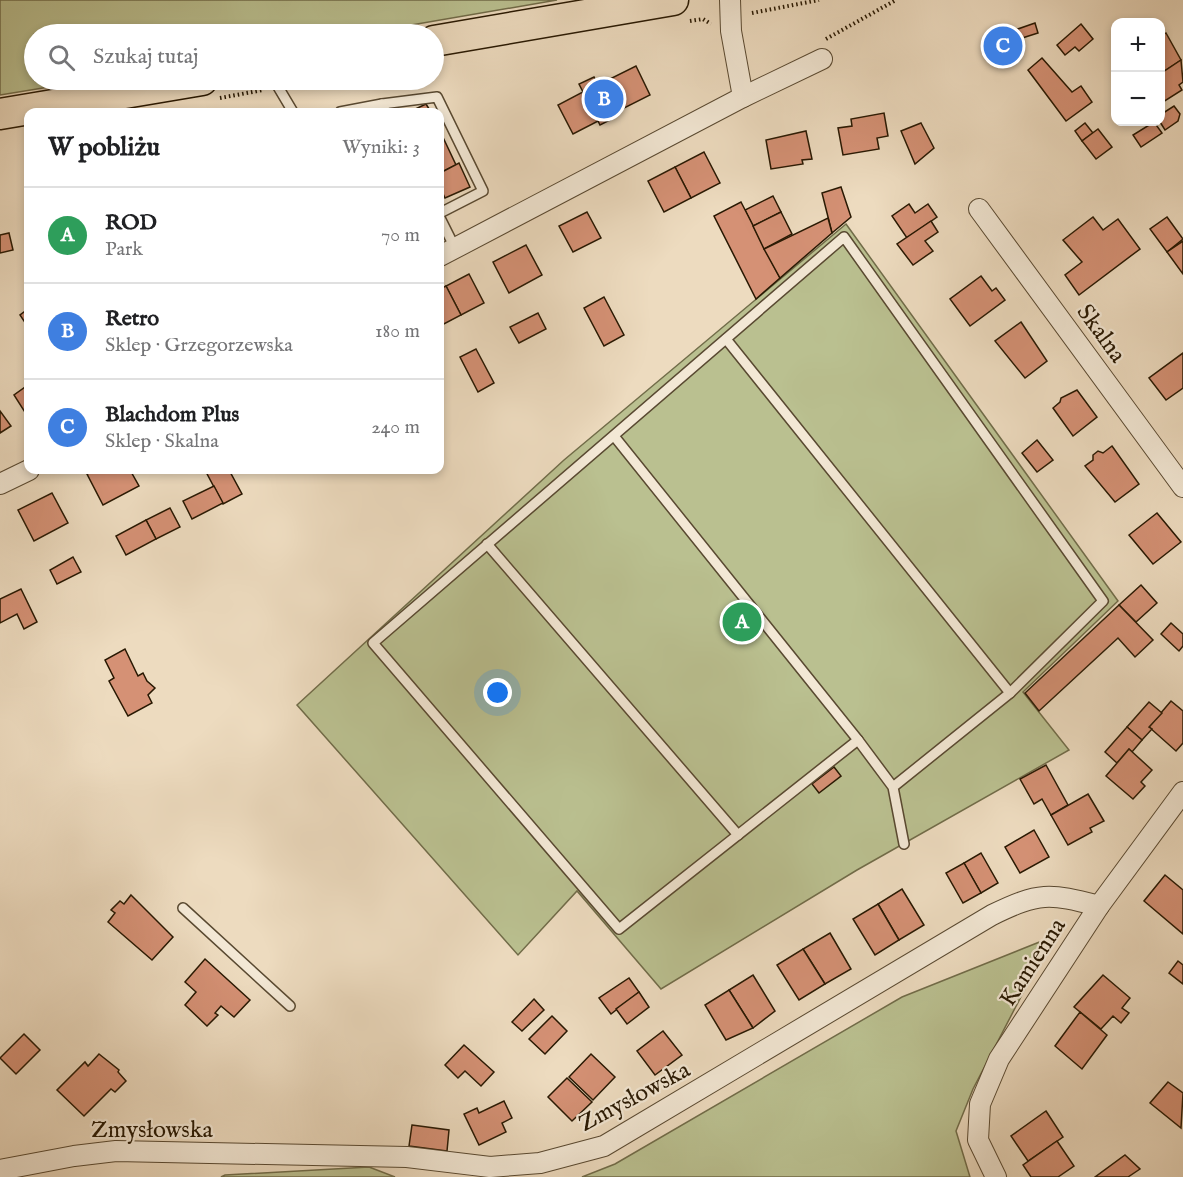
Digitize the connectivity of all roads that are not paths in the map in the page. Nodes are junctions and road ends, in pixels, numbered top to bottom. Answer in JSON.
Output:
{"nodes":[{"id":1,"x":673,"y":0,"type":"edge"},
{"id":2,"x":730,"y":0,"type":"edge"},
{"id":3,"x":444,"y":39,"type":"edge"},
{"id":4,"x":822,"y":58,"type":"road end"},
{"id":5,"x":197,"y":90,"type":"edge"},
{"id":6,"x":280,"y":90,"type":"edge"},
{"id":7,"x":743,"y":97,"type":"junction"},
{"id":8,"x":49,"y":108,"type":"edge"},
{"id":9,"x":291,"y":108,"type":"edge"},
{"id":10,"x":384,"y":108,"type":"edge"},
{"id":11,"x":442,"y":108,"type":"edge"},
{"id":12,"x":24,"y":111,"type":"edge"},
{"id":13,"x":444,"y":111,"type":"edge"},
{"id":14,"x":0,"y":114,"type":"edge"},
{"id":15,"x":980,"y":209,"type":"dead end"},
{"id":16,"x":444,"y":211,"type":"edge"},
{"id":17,"x":447,"y":252,"type":"edge"},
{"id":18,"x":726,"y":339,"type":"junction"},
{"id":19,"x":614,"y":436,"type":"junction"},
{"id":20,"x":24,"y":472,"type":"edge"},
{"id":21,"x":0,"y":484,"type":"edge"},
{"id":22,"x":1183,"y":487,"type":"edge"},
{"id":23,"x":487,"y":544,"type":"junction"},
{"id":24,"x":1010,"y":693,"type":"junction"},
{"id":25,"x":858,"y":740,"type":"junction"},
{"id":26,"x":893,"y":787,"type":"junction"},
{"id":27,"x":1183,"y":792,"type":"edge"},
{"id":28,"x":738,"y":835,"type":"junction"},
{"id":29,"x":904,"y":844,"type":"dead end"},
{"id":30,"x":1099,"y":906,"type":"junction"},
{"id":31,"x":183,"y":908,"type":"dead end"},
{"id":32,"x":290,"y":1006,"type":"dead end"},
{"id":33,"x":0,"y":1170,"type":"edge"},
{"id":34,"x":996,"y":1177,"type":"edge"}],
"edges":[{"from":1,"to":3,"type":"main road"},
{"from":2,"to":7,"type":"street"},
{"from":4,"to":7,"type":"street"},
{"from":5,"to":8,"type":"main road"},
{"from":6,"to":9,"type":"lane"},
{"from":7,"to":17,"type":"street"},
{"from":10,"to":11,"type":"lane"},
{"from":12,"to":14,"type":"main road"},
{"from":13,"to":16,"type":"lane"},
{"from":15,"to":22,"type":"street","name":"Skalna"},
{"from":18,"to":19,"type":"lane"},
{"from":18,"to":24,"type":"lane"},
{"from":18,"to":24,"type":"lane"},
{"from":19,"to":23,"type":"lane"},
{"from":19,"to":25,"type":"lane"},
{"from":20,"to":21,"type":"street"},
{"from":23,"to":28,"type":"lane"},
{"from":23,"to":28,"type":"lane"},
{"from":24,"to":26,"type":"lane"},
{"from":25,"to":26,"type":"lane"},
{"from":25,"to":28,"type":"lane"},
{"from":26,"to":29,"type":"lane"},
{"from":27,"to":30,"type":"street","name":"Kamienna"},
{"from":30,"to":33,"type":"street","name":"Zmysłowska"},
{"from":30,"to":34,"type":"street","name":"Kamienna"},
{"from":31,"to":32,"type":"lane"}]}
